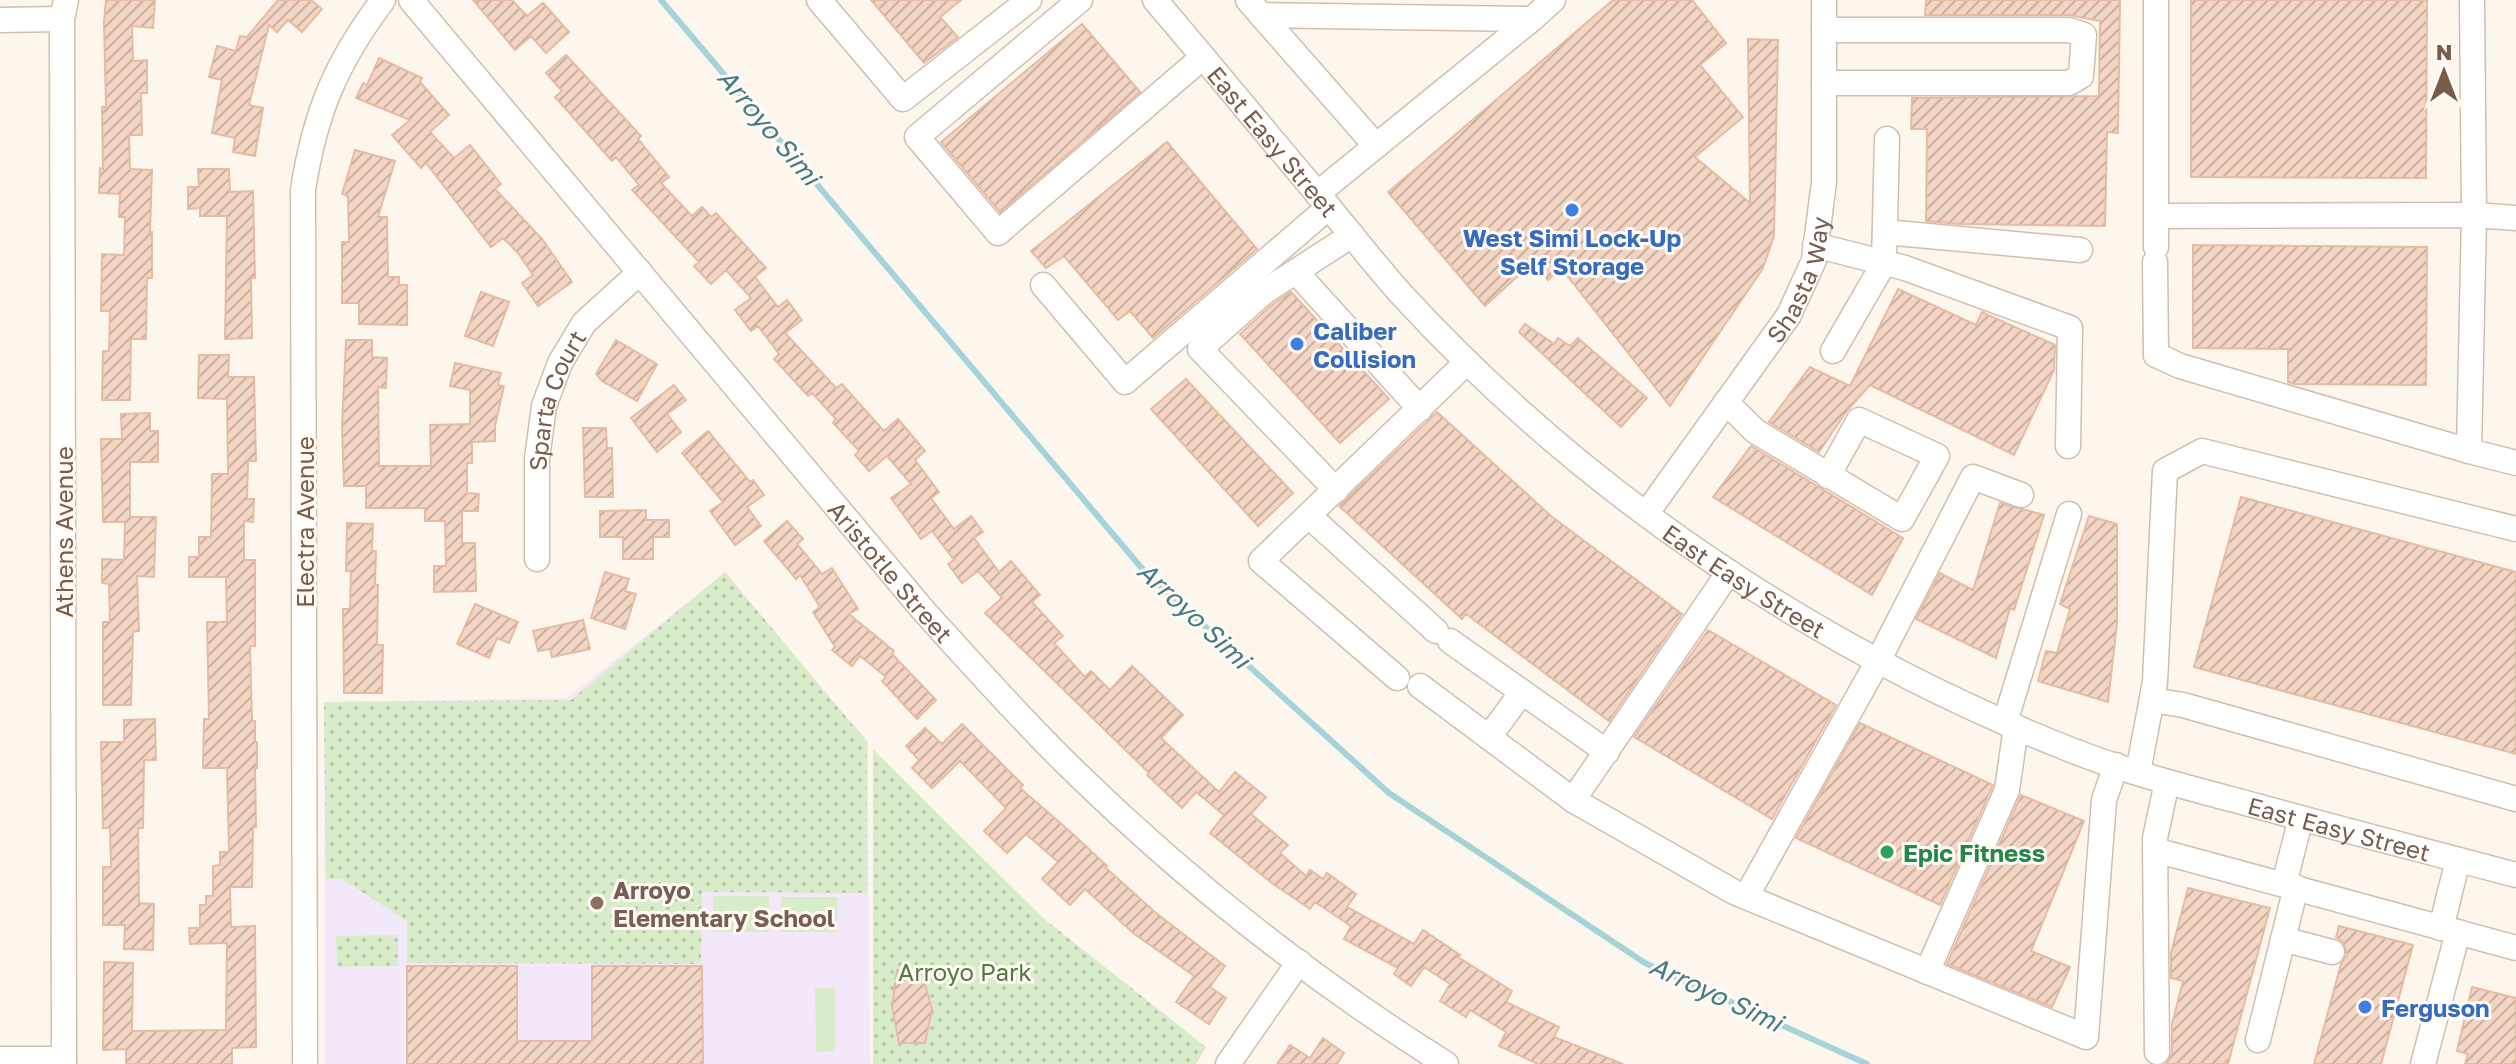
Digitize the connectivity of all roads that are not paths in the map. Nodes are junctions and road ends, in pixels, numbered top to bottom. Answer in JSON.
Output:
{"nodes":[{"id":1,"x":383,"y":0,"type":"edge"},
{"id":2,"x":411,"y":0,"type":"edge"},
{"id":3,"x":819,"y":0,"type":"edge"},
{"id":4,"x":1029,"y":0,"type":"edge"},
{"id":5,"x":1080,"y":0,"type":"edge"},
{"id":6,"x":1155,"y":0,"type":"edge"},
{"id":7,"x":1553,"y":0,"type":"edge"},
{"id":8,"x":1824,"y":0,"type":"edge"},
{"id":9,"x":2156,"y":0,"type":"edge"},
{"id":10,"x":2472,"y":0,"type":"edge"},
{"id":11,"x":1255,"y":7,"type":"edge"},
{"id":12,"x":64,"y":10,"type":"edge"},
{"id":13,"x":1532,"y":19,"type":"junction"},
{"id":14,"x":0,"y":20,"type":"edge"},
{"id":15,"x":1824,"y":30,"type":"junction"},
{"id":16,"x":1203,"y":57,"type":"junction"},
{"id":17,"x":1824,"y":83,"type":"junction"},
{"id":18,"x":1887,"y":139,"type":"dead end"},
{"id":19,"x":1376,"y":146,"type":"junction"},
{"id":20,"x":1323,"y":201,"type":"junction"},
{"id":21,"x":2474,"y":215,"type":"junction"},
{"id":22,"x":2156,"y":216,"type":"junction"},
{"id":23,"x":2516,"y":218,"type":"edge"},
{"id":24,"x":1885,"y":232,"type":"junction"},
{"id":25,"x":1352,"y":235,"type":"junction"},
{"id":26,"x":1815,"y":245,"type":"junction"},
{"id":27,"x":2080,"y":250,"type":"dead end"},
{"id":28,"x":1884,"y":263,"type":"junction"},
{"id":29,"x":640,"y":272,"type":"junction"},
{"id":30,"x":1297,"y":273,"type":"junction"},
{"id":31,"x":1043,"y":285,"type":"dead end"},
{"id":32,"x":1833,"y":351,"type":"dead end"},
{"id":33,"x":1467,"y":362,"type":"junction"},
{"id":34,"x":1726,"y":402,"type":"junction"},
{"id":35,"x":1420,"y":409,"type":"junction"},
{"id":36,"x":2068,"y":446,"type":"dead end"},
{"id":37,"x":2469,"y":451,"type":"junction"},
{"id":38,"x":2516,"y":463,"type":"edge"},
{"id":39,"x":1828,"y":476,"type":"junction"},
{"id":40,"x":1336,"y":490,"type":"junction"},
{"id":41,"x":2021,"y":495,"type":"dead end"},
{"id":42,"x":1646,"y":514,"type":"junction"},
{"id":43,"x":2069,"y":514,"type":"dead end"},
{"id":44,"x":1309,"y":516,"type":"junction"},
{"id":45,"x":2516,"y":529,"type":"edge"},
{"id":46,"x":537,"y":559,"type":"dead end"},
{"id":47,"x":1729,"y":572,"type":"junction"},
{"id":48,"x":1878,"y":661,"type":"junction"},
{"id":49,"x":1397,"y":678,"type":"dead end"},
{"id":50,"x":1420,"y":686,"type":"dead end"},
{"id":51,"x":1522,"y":692,"type":"junction"},
{"id":52,"x":2152,"y":700,"type":"junction"},
{"id":53,"x":2010,"y":725,"type":"junction"},
{"id":54,"x":1489,"y":737,"type":"junction"},
{"id":55,"x":1607,"y":752,"type":"junction"},
{"id":56,"x":2127,"y":768,"type":"junction"},
{"id":57,"x":2167,"y":782,"type":"junction"},
{"id":58,"x":2516,"y":799,"type":"edge"},
{"id":59,"x":1573,"y":800,"type":"junction"},
{"id":60,"x":2301,"y":818,"type":"junction"},
{"id":61,"x":2155,"y":850,"type":"junction"},
{"id":62,"x":2458,"y":860,"type":"junction"},
{"id":63,"x":2516,"y":875,"type":"edge"},
{"id":64,"x":2290,"y":886,"type":"junction"},
{"id":65,"x":1746,"y":897,"type":"junction"},
{"id":66,"x":2450,"y":930,"type":"junction"},
{"id":67,"x":2283,"y":939,"type":"junction"},
{"id":68,"x":2516,"y":948,"type":"edge"},
{"id":69,"x":2332,"y":952,"type":"dead end"},
{"id":70,"x":1299,"y":962,"type":"junction"},
{"id":71,"x":1927,"y":972,"type":"junction"},
{"id":72,"x":2258,"y":1040,"type":"dead end"},
{"id":73,"x":2157,"y":1052,"type":"dead end"},
{"id":74,"x":0,"y":1059,"type":"edge"},
{"id":75,"x":64,"y":1061,"type":"edge"},
{"id":76,"x":305,"y":1064,"type":"edge"},
{"id":77,"x":1228,"y":1064,"type":"edge"},
{"id":78,"x":1446,"y":1064,"type":"edge"},
{"id":79,"x":2423,"y":1064,"type":"edge"}],
"edges":[{"from":1,"to":76,"type":"street","name":"Electra Avenue"},
{"from":2,"to":29,"type":"street","name":"Aristotle Street"},
{"from":3,"to":4,"type":"street"},
{"from":5,"to":16,"type":"street"},
{"from":6,"to":16,"type":"street","name":"East Easy Street"},
{"from":7,"to":13,"type":"street"},
{"from":8,"to":15,"type":"street","name":"Shasta Way"},
{"from":9,"to":22,"type":"street"},
{"from":10,"to":21,"type":"street"},
{"from":11,"to":13,"type":"street"},
{"from":11,"to":19,"type":"street"},
{"from":12,"to":14,"type":"street"},
{"from":12,"to":75,"type":"street","name":"Athens Avenue"},
{"from":13,"to":19,"type":"street"},
{"from":15,"to":17,"type":"street","name":"Shasta Way"},
{"from":15,"to":17,"type":"street"},
{"from":16,"to":20,"type":"street","name":"East Easy Street"},
{"from":17,"to":26,"type":"street","name":"Shasta Way"},
{"from":18,"to":24,"type":"street"},
{"from":19,"to":20,"type":"street"},
{"from":20,"to":25,"type":"street","name":"East Easy Street"},
{"from":20,"to":31,"type":"street"},
{"from":21,"to":22,"type":"street"},
{"from":21,"to":23,"type":"street"},
{"from":21,"to":37,"type":"street"},
{"from":22,"to":37,"type":"street"},
{"from":24,"to":27,"type":"street"},
{"from":24,"to":28,"type":"street"},
{"from":25,"to":30,"type":"street"},
{"from":25,"to":33,"type":"street","name":"East Easy Street"},
{"from":26,"to":28,"type":"street"},
{"from":26,"to":34,"type":"street","name":"Shasta Way"},
{"from":28,"to":32,"type":"street"},
{"from":28,"to":36,"type":"street"},
{"from":29,"to":46,"type":"street","name":"Sparta Court"},
{"from":29,"to":70,"type":"street","name":"Aristotle Street"},
{"from":30,"to":35,"type":"street"},
{"from":30,"to":40,"type":"street"},
{"from":33,"to":35,"type":"street"},
{"from":33,"to":42,"type":"street","name":"East Easy Street"},
{"from":34,"to":39,"type":"street"},
{"from":34,"to":42,"type":"street","name":"Shasta Way"},
{"from":35,"to":40,"type":"street"},
{"from":37,"to":38,"type":"street"},
{"from":39,"to":39,"type":"street"},
{"from":40,"to":44,"type":"street"},
{"from":41,"to":48,"type":"street"},
{"from":42,"to":47,"type":"street","name":"East Easy Street"},
{"from":43,"to":53,"type":"street"},
{"from":44,"to":49,"type":"street"},
{"from":44,"to":51,"type":"street"},
{"from":45,"to":52,"type":"street"},
{"from":47,"to":48,"type":"street","name":"East Easy Street"},
{"from":47,"to":55,"type":"street"},
{"from":48,"to":53,"type":"street","name":"East Easy Street"},
{"from":48,"to":65,"type":"street"},
{"from":50,"to":54,"type":"street"},
{"from":51,"to":54,"type":"street"},
{"from":51,"to":55,"type":"street"},
{"from":52,"to":56,"type":"street"},
{"from":52,"to":58,"type":"street"},
{"from":53,"to":56,"type":"street","name":"East Easy Street"},
{"from":53,"to":71,"type":"street"},
{"from":54,"to":59,"type":"street"},
{"from":55,"to":59,"type":"street"},
{"from":56,"to":57,"type":"street","name":"East Easy Street"},
{"from":56,"to":71,"type":"street"},
{"from":57,"to":60,"type":"street","name":"East Easy Street"},
{"from":57,"to":61,"type":"street"},
{"from":59,"to":65,"type":"street"},
{"from":60,"to":62,"type":"street","name":"East Easy Street"},
{"from":60,"to":64,"type":"street"},
{"from":61,"to":64,"type":"street"},
{"from":61,"to":73,"type":"street"},
{"from":62,"to":63,"type":"street","name":"East Easy Street"},
{"from":62,"to":66,"type":"street"},
{"from":64,"to":66,"type":"street"},
{"from":64,"to":67,"type":"street"},
{"from":65,"to":71,"type":"street"},
{"from":66,"to":68,"type":"street"},
{"from":66,"to":79,"type":"street"},
{"from":67,"to":69,"type":"street"},
{"from":67,"to":72,"type":"street"},
{"from":70,"to":77,"type":"street"},
{"from":70,"to":78,"type":"street","name":"Aristotle Street"},
{"from":74,"to":75,"type":"street"}]}
